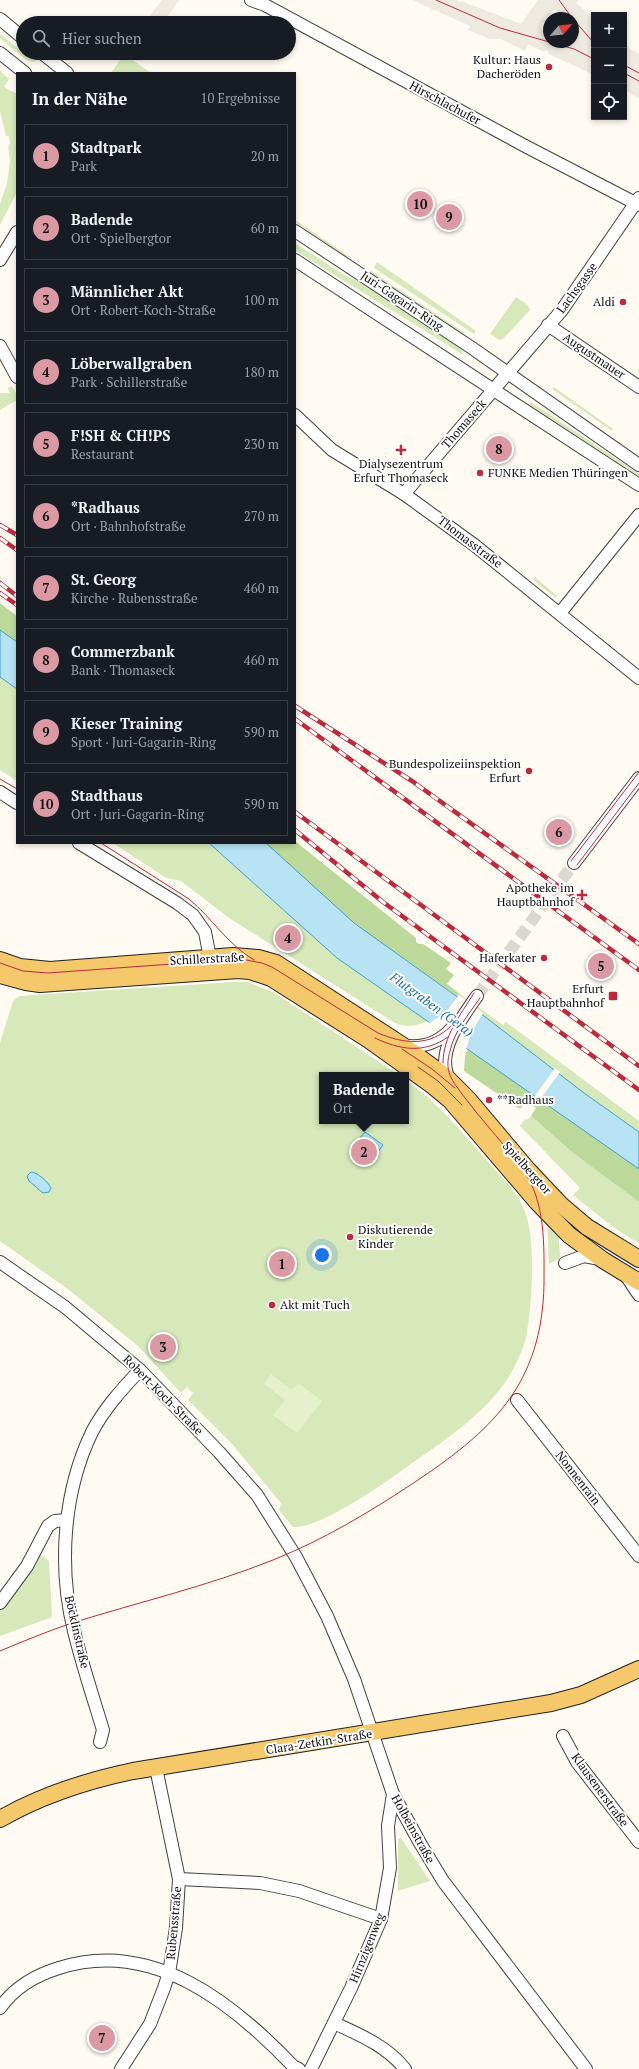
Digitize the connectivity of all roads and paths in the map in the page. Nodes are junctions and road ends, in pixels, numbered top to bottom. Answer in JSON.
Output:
{"nodes":[{"id":1,"x":251,"y":0,"type":"edge"},
{"id":2,"x":285,"y":16,"type":"edge"},
{"id":3,"x":0,"y":19,"type":"edge"},
{"id":4,"x":296,"y":22,"type":"edge"},
{"id":5,"x":16,"y":32,"type":"edge"},
{"id":6,"x":0,"y":53,"type":"edge"},
{"id":7,"x":51,"y":60,"type":"edge"},
{"id":8,"x":24,"y":72,"type":"edge"},
{"id":9,"x":66,"y":72,"type":"edge"},
{"id":10,"x":638,"y":202,"type":"edge"},
{"id":11,"x":296,"y":232,"type":"edge"},
{"id":12,"x":16,"y":234,"type":"edge"},
{"id":13,"x":0,"y":260,"type":"edge"},
{"id":14,"x":296,"y":261,"type":"edge"},
{"id":15,"x":548,"y":325,"type":"junction"},
{"id":16,"x":0,"y":346,"type":"edge"},
{"id":17,"x":507,"y":373,"type":"junction"},
{"id":18,"x":16,"y":375,"type":"edge"},
{"id":19,"x":639,"y":387,"type":"edge"},
{"id":20,"x":492,"y":390,"type":"junction"},
{"id":21,"x":296,"y":416,"type":"edge"},
{"id":22,"x":639,"y":465,"type":"edge"},
{"id":23,"x":639,"y":485,"type":"edge"},
{"id":24,"x":404,"y":494,"type":"junction"},
{"id":25,"x":639,"y":515,"type":"edge"},
{"id":26,"x":560,"y":613,"type":"junction"},
{"id":27,"x":639,"y":678,"type":"edge"},
{"id":28,"x":639,"y":778,"type":"edge"},
{"id":29,"x":0,"y":792,"type":"edge"},
{"id":30,"x":16,"y":802,"type":"edge"},
{"id":31,"x":80,"y":844,"type":"edge"},
{"id":32,"x":574,"y":863,"type":"tunnel mouth"},
{"id":33,"x":210,"y":958,"type":"junction"},
{"id":34,"x":1,"y":970,"type":"edge"},
{"id":35,"x":477,"y":996,"type":"tunnel mouth"},
{"id":36,"x":369,"y":1040,"type":"junction"},
{"id":37,"x":445,"y":1041,"type":"junction"},
{"id":38,"x":401,"y":1045,"type":"junction"},
{"id":39,"x":423,"y":1069,"type":"junction"},
{"id":40,"x":449,"y":1079,"type":"junction"},
{"id":41,"x":460,"y":1112,"type":"junction"},
{"id":42,"x":639,"y":1259,"type":"edge"},
{"id":43,"x":603,"y":1260,"type":"junction"},
{"id":44,"x":0,"y":1262,"type":"edge"},
{"id":45,"x":565,"y":1263,"type":"dead end"},
{"id":46,"x":632,"y":1278,"type":"edge"},
{"id":47,"x":639,"y":1295,"type":"edge"},
{"id":48,"x":140,"y":1370,"type":"junction"},
{"id":49,"x":517,"y":1400,"type":"dead end"},
{"id":50,"x":67,"y":1520,"type":"junction"},
{"id":51,"x":639,"y":1556,"type":"edge"},
{"id":52,"x":296,"y":1557,"type":"joint"},
{"id":53,"x":0,"y":1603,"type":"edge"},
{"id":54,"x":639,"y":1669,"type":"edge"},
{"id":55,"x":373,"y":1733,"type":"junction"},
{"id":56,"x":563,"y":1736,"type":"dead end"},
{"id":57,"x":100,"y":1742,"type":"dead end"},
{"id":58,"x":156,"y":1768,"type":"junction"},
{"id":59,"x":393,"y":1794,"type":"junction"},
{"id":60,"x":0,"y":1820,"type":"edge"},
{"id":61,"x":639,"y":1842,"type":"edge"},
{"id":62,"x":179,"y":1879,"type":"junction"},
{"id":63,"x":381,"y":1919,"type":"junction"},
{"id":64,"x":169,"y":1973,"type":"junction"},
{"id":65,"x":0,"y":2008,"type":"edge"},
{"id":66,"x":334,"y":2023,"type":"junction"},
{"id":67,"x":122,"y":2069,"type":"edge"},
{"id":68,"x":299,"y":2069,"type":"edge"},
{"id":69,"x":311,"y":2069,"type":"edge"},
{"id":70,"x":405,"y":2069,"type":"edge"},
{"id":71,"x":586,"y":2069,"type":"edge"}],
"edges":[{"from":1,"to":2,"type":"street","name":"Hirschlachufer"},
{"from":3,"to":5,"type":"street"},
{"from":4,"to":10,"type":"street","name":"Hirschlachufer"},
{"from":6,"to":8,"type":"street"},
{"from":7,"to":9,"type":"street"},
{"from":10,"to":15,"type":"street","name":"Lachsgasse"},
{"from":11,"to":17,"type":"street","name":"Juri-Gagarin-Ring"},
{"from":12,"to":13,"type":"street"},
{"from":14,"to":20,"type":"street","name":"Juri-Gagarin-Ring"},
{"from":15,"to":17,"type":"street","name":"Lachsgasse"},
{"from":15,"to":19,"type":"street","name":"Augustmauer"},
{"from":16,"to":18,"type":"street"},
{"from":17,"to":20,"type":"street"},
{"from":17,"to":22,"type":"street","name":"Juri-Gagarin-Ring"},
{"from":20,"to":23,"type":"street","name":"Juri-Gagarin-Ring"},
{"from":20,"to":24,"type":"street","name":"Thomaseck"},
{"from":21,"to":24,"type":"street","name":"Thomasstraße"},
{"from":24,"to":26,"type":"street","name":"Thomasstraße"},
{"from":25,"to":26,"type":"street"},
{"from":26,"to":27,"type":"street","name":"Thomasstraße"},
{"from":28,"to":32,"type":"street"},
{"from":29,"to":30,"type":"street"},
{"from":31,"to":33,"type":"street"},
{"from":33,"to":34,"type":"main road","name":"Schillerstraße"},
{"from":33,"to":38,"type":"main road","name":"Schillerstraße"},
{"from":34,"to":36,"type":"main road","name":"Schillerstraße"},
{"from":35,"to":37,"type":"street"},
{"from":36,"to":38,"type":"main road"},
{"from":36,"to":39,"type":"main road","name":"Schillerstraße"},
{"from":37,"to":38,"type":"street"},
{"from":37,"to":40,"type":"street"},
{"from":38,"to":39,"type":"main road","name":"Schillerstraße"},
{"from":39,"to":40,"type":"main road","name":"Spielbergtor"},
{"from":39,"to":41,"type":"main road","name":"Spielbergtor"},
{"from":40,"to":41,"type":"main road"},
{"from":40,"to":42,"type":"main road","name":"Spielbergtor"},
{"from":41,"to":43,"type":"main road","name":"Spielbergtor"},
{"from":43,"to":45,"type":"street"},
{"from":43,"to":46,"type":"main road","name":"Spielbergtor"},
{"from":44,"to":48,"type":"street","name":"Robert-Koch-Straße"},
{"from":46,"to":47,"type":"street","name":"Spielbergtor"},
{"from":48,"to":50,"type":"street","name":"Böcklinstraße"},
{"from":48,"to":52,"type":"street","name":"Robert-Koch-Straße"},
{"from":49,"to":51,"type":"street","name":"Nonnenrain"},
{"from":50,"to":53,"type":"street"},
{"from":50,"to":57,"type":"street","name":"Böcklinstraße"},
{"from":52,"to":55,"type":"street","name":"Holbeinstraße"},
{"from":54,"to":55,"type":"main road","name":"Clara-Zetkin-Straße"},
{"from":55,"to":58,"type":"main road","name":"Clara-Zetkin-Straße"},
{"from":55,"to":59,"type":"street","name":"Holbeinstraße"},
{"from":56,"to":61,"type":"street","name":"Klausenerstraße"},
{"from":58,"to":60,"type":"main road","name":"Clara-Zetkin-Straße"},
{"from":58,"to":62,"type":"street","name":"Rubensstraße"},
{"from":59,"to":63,"type":"street","name":"Hirnzigenweg"},
{"from":59,"to":71,"type":"street","name":"Holbeinstraße"},
{"from":62,"to":63,"type":"street"},
{"from":62,"to":64,"type":"street","name":"Rubensstraße"},
{"from":63,"to":66,"type":"street","name":"Hirnzigenweg"},
{"from":64,"to":65,"type":"street"},
{"from":64,"to":67,"type":"street","name":"Rubensstraße"},
{"from":64,"to":68,"type":"street"},
{"from":66,"to":69,"type":"street","name":"Hirnzigenweg"},
{"from":66,"to":70,"type":"street"}]}
